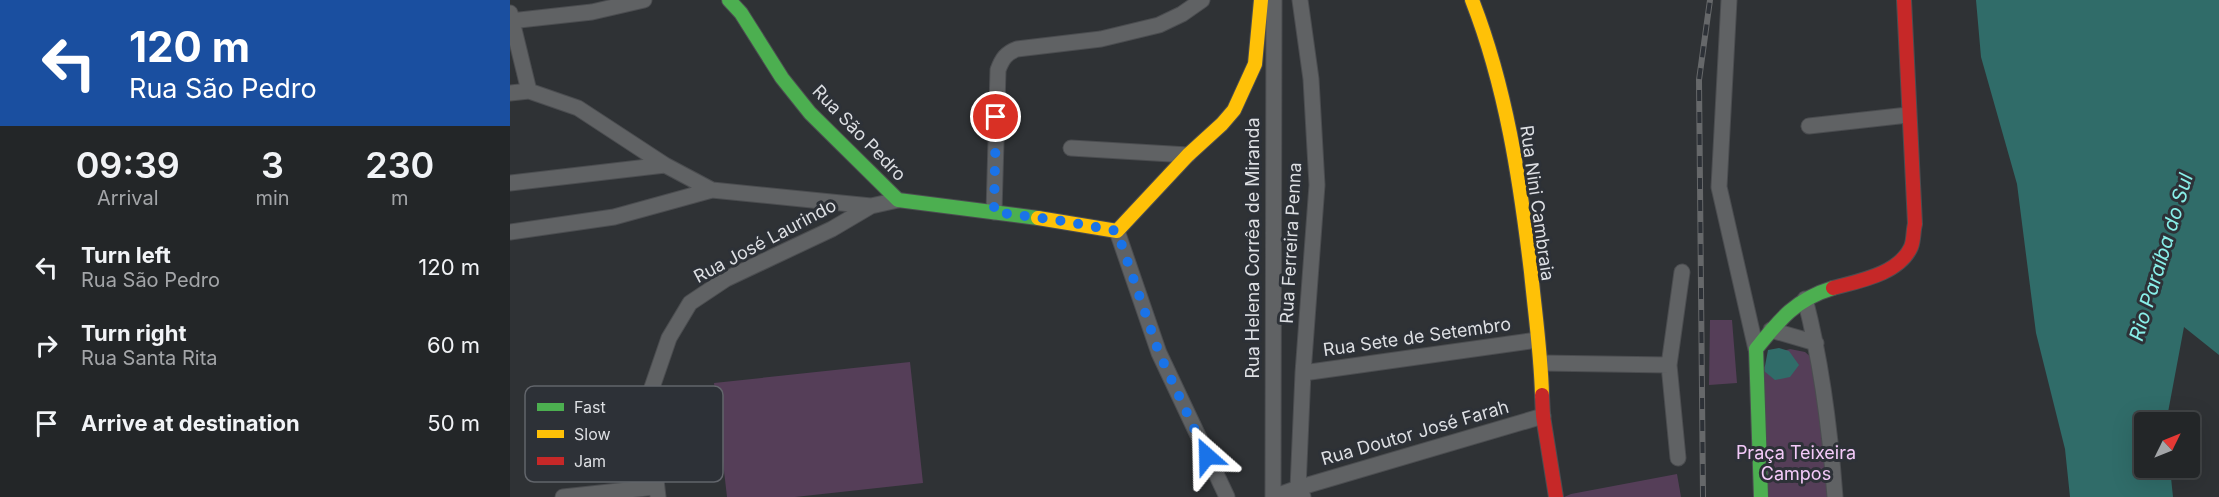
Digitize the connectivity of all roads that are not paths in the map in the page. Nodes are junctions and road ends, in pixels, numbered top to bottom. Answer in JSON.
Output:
{"nodes":[{"id":1,"x":644,"y":0,"type":"edge"},
{"id":2,"x":729,"y":0,"type":"edge"},
{"id":3,"x":1202,"y":0,"type":"edge"},
{"id":4,"x":1261,"y":0,"type":"edge"},
{"id":5,"x":1274,"y":0,"type":"edge"},
{"id":6,"x":1300,"y":0,"type":"edge"},
{"id":7,"x":1472,"y":0,"type":"edge"},
{"id":8,"x":1729,"y":0,"type":"edge"},
{"id":9,"x":1904,"y":0,"type":"edge"},
{"id":10,"x":593,"y":6,"type":"edge"},
{"id":11,"x":511,"y":19,"type":"edge"},
{"id":12,"x":529,"y":91,"type":"junction"},
{"id":13,"x":510,"y":93,"type":"edge"},
{"id":14,"x":1908,"y":115,"type":"junction"},
{"id":15,"x":1809,"y":126,"type":"dead end"},
{"id":16,"x":1071,"y":148,"type":"dead end"},
{"id":17,"x":1188,"y":154,"type":"junction"},
{"id":18,"x":665,"y":165,"type":"junction"},
{"id":19,"x":510,"y":183,"type":"edge"},
{"id":20,"x":712,"y":190,"type":"junction"},
{"id":21,"x":898,"y":200,"type":"junction"},
{"id":22,"x":871,"y":206,"type":"junction"},
{"id":23,"x":994,"y":212,"type":"junction"},
{"id":24,"x":1117,"y":231,"type":"junction"},
{"id":25,"x":510,"y":232,"type":"edge"},
{"id":26,"x":1682,"y":272,"type":"dead end"},
{"id":27,"x":1805,"y":299,"type":"junction"},
{"id":28,"x":1771,"y":330,"type":"junction"},
{"id":29,"x":1537,"y":340,"type":"junction"},
{"id":30,"x":1816,"y":343,"type":"junction"},
{"id":31,"x":1756,"y":350,"type":"junction"},
{"id":32,"x":1541,"y":363,"type":"junction"},
{"id":33,"x":1669,"y":365,"type":"junction"},
{"id":34,"x":1304,"y":373,"type":"junction"},
{"id":35,"x":653,"y":386,"type":"edge"},
{"id":36,"x":1543,"y":416,"type":"junction"},
{"id":37,"x":1678,"y":458,"type":"dead end"},
{"id":38,"x":649,"y":492,"type":"edge"},
{"id":39,"x":1301,"y":492,"type":"edge"},
{"id":40,"x":563,"y":497,"type":"edge"},
{"id":41,"x":1227,"y":497,"type":"edge"},
{"id":42,"x":1273,"y":497,"type":"edge"},
{"id":43,"x":1556,"y":497,"type":"edge"},
{"id":44,"x":1761,"y":497,"type":"edge"},
{"id":45,"x":1835,"y":497,"type":"edge"}],
"edges":[{"from":1,"to":10,"type":"street"},
{"from":2,"to":21,"type":"street","name":"Rua São Pedro"},
{"from":3,"to":23,"type":"street"},
{"from":4,"to":17,"type":"street"},
{"from":5,"to":42,"type":"street","name":"Rua Helena Corrêa de Miranda"},
{"from":6,"to":34,"type":"street","name":"Rua Ferreira Penna"},
{"from":7,"to":29,"type":"street","name":"Rua Nini Cambraia"},
{"from":8,"to":31,"type":"street"},
{"from":9,"to":14,"type":"street"},
{"from":10,"to":11,"type":"street"},
{"from":11,"to":12,"type":"street"},
{"from":12,"to":13,"type":"street"},
{"from":12,"to":18,"type":"street"},
{"from":14,"to":15,"type":"street"},
{"from":14,"to":27,"type":"street"},
{"from":16,"to":17,"type":"street"},
{"from":17,"to":24,"type":"street"},
{"from":18,"to":19,"type":"street"},
{"from":18,"to":20,"type":"street"},
{"from":20,"to":22,"type":"street"},
{"from":20,"to":25,"type":"street"},
{"from":21,"to":22,"type":"street"},
{"from":21,"to":23,"type":"street","name":"Rua São Pedro"},
{"from":22,"to":35,"type":"street","name":"Rua José Laurindo"},
{"from":23,"to":24,"type":"street","name":"Rua São Pedro"},
{"from":24,"to":41,"type":"street"},
{"from":26,"to":33,"type":"street"},
{"from":27,"to":28,"type":"street"},
{"from":27,"to":30,"type":"street"},
{"from":28,"to":30,"type":"street"},
{"from":28,"to":31,"type":"street"},
{"from":29,"to":32,"type":"street","name":"Rua Nini Cambraia"},
{"from":29,"to":34,"type":"street","name":"Rua Sete de Setembro"},
{"from":30,"to":45,"type":"street"},
{"from":31,"to":44,"type":"street"},
{"from":32,"to":33,"type":"street"},
{"from":32,"to":36,"type":"street","name":"Rua Nini Cambraia"},
{"from":33,"to":37,"type":"street"},
{"from":34,"to":39,"type":"street","name":"Rua Ferreira Penna"},
{"from":36,"to":39,"type":"street","name":"Rua Doutor José Farah"},
{"from":36,"to":43,"type":"street","name":"Rua Nini Cambraia"},
{"from":38,"to":40,"type":"street"},
{"from":39,"to":42,"type":"street","name":"Rua Doutor José Farah"}]}
